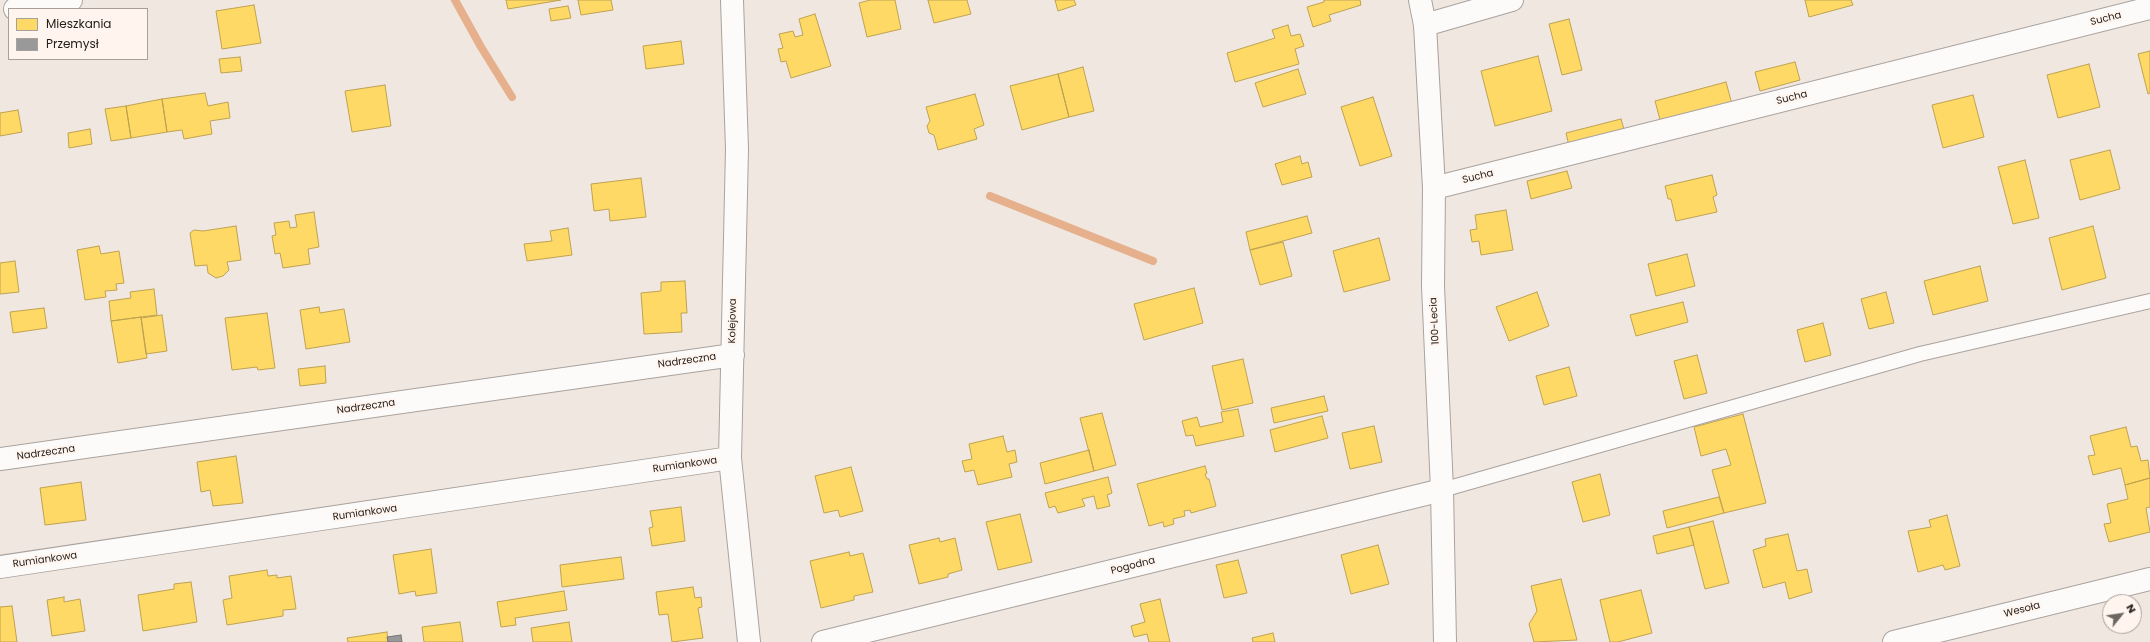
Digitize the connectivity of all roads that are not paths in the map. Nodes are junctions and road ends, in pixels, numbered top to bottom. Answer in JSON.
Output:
{"nodes":[{"id":1,"x":71,"y":0,"type":"edge"},
{"id":2,"x":732,"y":0,"type":"edge"},
{"id":3,"x":1420,"y":0,"type":"edge"},
{"id":4,"x":1512,"y":0,"type":"edge"},
{"id":5,"x":21,"y":8,"type":"edge"},
{"id":6,"x":2150,"y":8,"type":"edge"},
{"id":7,"x":1425,"y":25,"type":"junction"},
{"id":8,"x":1434,"y":188,"type":"junction"},
{"id":9,"x":2150,"y":301,"type":"edge"},
{"id":10,"x":733,"y":355,"type":"junction"},
{"id":11,"x":730,"y":458,"type":"junction"},
{"id":12,"x":0,"y":459,"type":"edge"},
{"id":13,"x":1442,"y":490,"type":"junction"},
{"id":14,"x":0,"y":567,"type":"edge"},
{"id":15,"x":2150,"y":579,"type":"edge"},
{"id":16,"x":749,"y":642,"type":"edge"},
{"id":17,"x":823,"y":642,"type":"edge"},
{"id":18,"x":1445,"y":642,"type":"edge"},
{"id":19,"x":1894,"y":642,"type":"edge"}],
"edges":[{"from":1,"to":5,"type":"street"},
{"from":2,"to":10,"type":"street","name":"Kolejowa"},
{"from":3,"to":7,"type":"street","name":"100-Lecia"},
{"from":4,"to":7,"type":"street"},
{"from":6,"to":8,"type":"street","name":"Sucha"},
{"from":7,"to":8,"type":"street","name":"100-Lecia"},
{"from":8,"to":13,"type":"street","name":"100-Lecia"},
{"from":9,"to":13,"type":"lane"},
{"from":10,"to":11,"type":"street","name":"Kolejowa"},
{"from":10,"to":12,"type":"street","name":"Nadrzeczna"},
{"from":11,"to":14,"type":"street","name":"Rumiankowa"},
{"from":11,"to":16,"type":"street","name":"Kolejowa"},
{"from":13,"to":17,"type":"street","name":"Pogodna"},
{"from":13,"to":18,"type":"street","name":"100-Lecia"},
{"from":15,"to":19,"type":"street","name":"Wesoła"}]}
